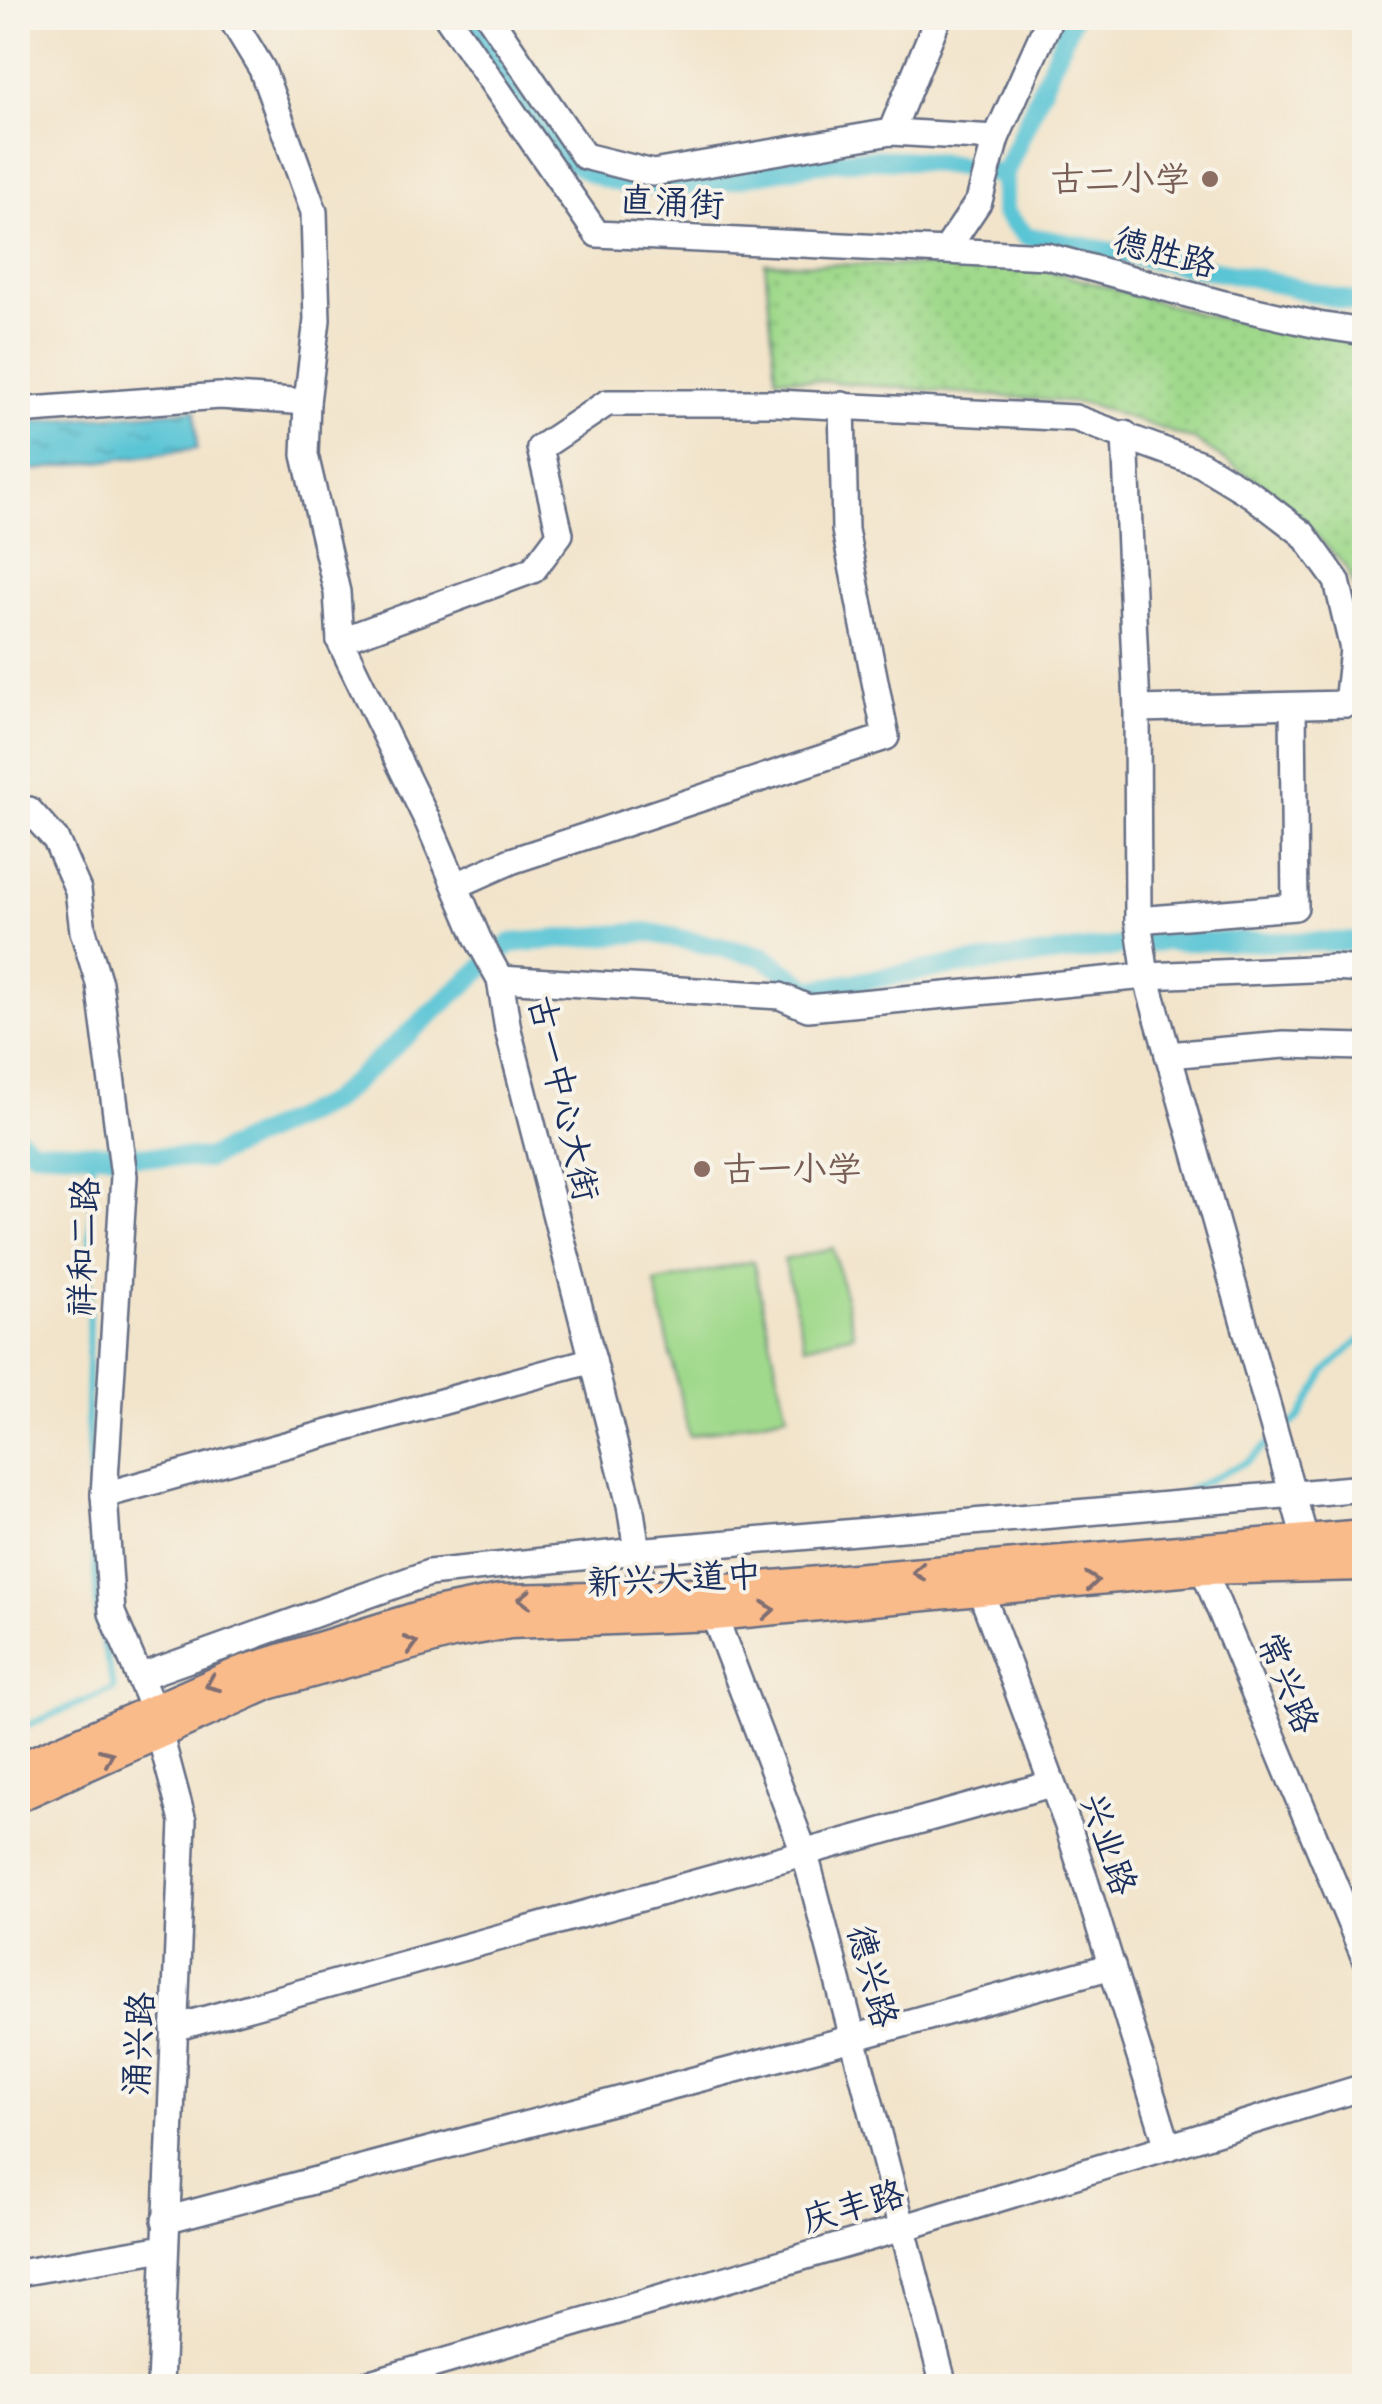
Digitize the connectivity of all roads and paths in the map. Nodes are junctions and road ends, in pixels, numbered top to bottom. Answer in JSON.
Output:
{"nodes":[{"id":1,"x":231,"y":18,"type":"edge"},
{"id":2,"x":448,"y":18,"type":"edge"},
{"id":3,"x":490,"y":18,"type":"edge"},
{"id":4,"x":938,"y":18,"type":"edge"},
{"id":5,"x":1050,"y":18,"type":"edge"},
{"id":6,"x":891,"y":132,"type":"junction"},
{"id":7,"x":996,"y":138,"type":"junction"},
{"id":8,"x":946,"y":250,"type":"junction"},
{"id":9,"x":1364,"y":332,"type":"edge"},
{"id":10,"x":307,"y":402,"type":"junction"},
{"id":11,"x":842,"y":405,"type":"junction"},
{"id":12,"x":18,"y":411,"type":"edge"},
{"id":13,"x":1125,"y":434,"type":"junction"},
{"id":14,"x":340,"y":641,"type":"junction"},
{"id":15,"x":1359,"y":648,"type":"edge"},
{"id":16,"x":1293,"y":706,"type":"junction"},
{"id":17,"x":1137,"y":710,"type":"junction"},
{"id":18,"x":18,"y":810,"type":"edge"},
{"id":19,"x":457,"y":885,"type":"junction"},
{"id":20,"x":1138,"y":920,"type":"junction"},
{"id":21,"x":1364,"y":970,"type":"edge"},
{"id":22,"x":1146,"y":976,"type":"junction"},
{"id":23,"x":500,"y":979,"type":"junction"},
{"id":24,"x":1364,"y":1047,"type":"edge"},
{"id":25,"x":1168,"y":1055,"type":"junction"},
{"id":26,"x":593,"y":1360,"type":"junction"},
{"id":27,"x":1364,"y":1488,"type":"edge"},
{"id":28,"x":1292,"y":1493,"type":"junction"},
{"id":29,"x":104,"y":1495,"type":"junction"},
{"id":30,"x":1364,"y":1535,"type":"edge"},
{"id":31,"x":1306,"y":1542,"type":"junction"},
{"id":32,"x":637,"y":1551,"type":"junction"},
{"id":33,"x":1199,"y":1559,"type":"junction"},
{"id":34,"x":1364,"y":1566,"type":"edge"},
{"id":35,"x":976,"y":1579,"type":"junction"},
{"id":36,"x":644,"y":1597,"type":"junction"},
{"id":37,"x":710,"y":1603,"type":"junction"},
{"id":38,"x":139,"y":1677,"type":"junction"},
{"id":39,"x":156,"y":1721,"type":"junction"},
{"id":40,"x":18,"y":1769,"type":"edge"},
{"id":41,"x":1051,"y":1784,"type":"junction"},
{"id":42,"x":18,"y":1796,"type":"edge"},
{"id":43,"x":804,"y":1854,"type":"junction"},
{"id":44,"x":1364,"y":1956,"type":"edge"},
{"id":45,"x":1112,"y":1966,"type":"junction"},
{"id":46,"x":174,"y":2028,"type":"junction"},
{"id":47,"x":853,"y":2038,"type":"junction"},
{"id":48,"x":1364,"y":2088,"type":"edge"},
{"id":49,"x":1168,"y":2148,"type":"junction"},
{"id":50,"x":165,"y":2220,"type":"junction"},
{"id":51,"x":902,"y":2228,"type":"junction"},
{"id":52,"x":164,"y":2248,"type":"junction"},
{"id":53,"x":18,"y":2273,"type":"edge"},
{"id":54,"x":160,"y":2386,"type":"edge"},
{"id":55,"x":360,"y":2386,"type":"edge"},
{"id":56,"x":944,"y":2386,"type":"edge"}],
"edges":[{"from":1,"to":10,"type":"street"},
{"from":2,"to":8,"type":"street","name":"直涌街"},
{"from":3,"to":6,"type":"street"},
{"from":4,"to":6,"type":"street"},
{"from":5,"to":7,"type":"street"},
{"from":6,"to":7,"type":"street"},
{"from":7,"to":8,"type":"street"},
{"from":8,"to":9,"type":"street","name":"德胜路"},
{"from":10,"to":12,"type":"street"},
{"from":10,"to":14,"type":"street"},
{"from":11,"to":13,"type":"street"},
{"from":11,"to":14,"type":"street"},
{"from":11,"to":19,"type":"street"},
{"from":13,"to":15,"type":"street"},
{"from":13,"to":17,"type":"street"},
{"from":14,"to":19,"type":"street","name":"古一中心大街"},
{"from":15,"to":16,"type":"street"},
{"from":16,"to":17,"type":"street"},
{"from":16,"to":20,"type":"street"},
{"from":17,"to":20,"type":"street"},
{"from":18,"to":29,"type":"street","name":"祥和二路"},
{"from":19,"to":23,"type":"street","name":"古一中心大街"},
{"from":20,"to":22,"type":"street"},
{"from":21,"to":22,"type":"street"},
{"from":22,"to":23,"type":"street"},
{"from":22,"to":25,"type":"street"},
{"from":23,"to":26,"type":"street","name":"古一中心大街"},
{"from":24,"to":25,"type":"street"},
{"from":25,"to":28,"type":"street"},
{"from":26,"to":29,"type":"street"},
{"from":26,"to":32,"type":"street","name":"古一中心大街"},
{"from":27,"to":28,"type":"street"},
{"from":28,"to":31,"type":"street"},
{"from":28,"to":32,"type":"street"},
{"from":29,"to":38,"type":"street","name":"祥和二路"},
{"from":30,"to":31,"type":"main road","name":"新兴大道中"},
{"from":31,"to":33,"type":"main road","name":"新兴大道中"},
{"from":32,"to":36,"type":"street","name":"古一中心大街"},
{"from":32,"to":38,"type":"street"},
{"from":33,"to":34,"type":"main road","name":"新兴大道中"},
{"from":33,"to":35,"type":"main road","name":"新兴大道中"},
{"from":33,"to":44,"type":"street","name":"常兴路"},
{"from":35,"to":37,"type":"main road","name":"新兴大道中"},
{"from":35,"to":41,"type":"street","name":"兴业路"},
{"from":36,"to":37,"type":"main road","name":"新兴大道中"},
{"from":36,"to":39,"type":"main road","name":"新兴大道中","one_way":true},
{"from":39,"to":37,"type":"main road","name":"新兴大道中","one_way":true},
{"from":37,"to":43,"type":"street","name":"德兴路"},
{"from":38,"to":39,"type":"street","name":"祥和二路"},
{"from":39,"to":40,"type":"main road","name":"新兴大道中"},
{"from":42,"to":39,"type":"main road","name":"新兴大道中","one_way":true},
{"from":39,"to":46,"type":"street","name":"涌兴路"},
{"from":41,"to":43,"type":"street"},
{"from":41,"to":45,"type":"street","name":"兴业路"},
{"from":43,"to":46,"type":"street"},
{"from":43,"to":47,"type":"street","name":"德兴路"},
{"from":45,"to":47,"type":"street"},
{"from":45,"to":49,"type":"street","name":"兴业路"},
{"from":46,"to":50,"type":"street","name":"涌兴路"},
{"from":47,"to":50,"type":"street"},
{"from":47,"to":51,"type":"street","name":"德兴路"},
{"from":48,"to":49,"type":"street","name":"庆丰路"},
{"from":49,"to":51,"type":"street","name":"庆丰路"},
{"from":50,"to":52,"type":"street","name":"涌兴路"},
{"from":51,"to":55,"type":"street","name":"庆丰路"},
{"from":51,"to":56,"type":"street","name":"德兴路"},
{"from":52,"to":53,"type":"street"},
{"from":52,"to":54,"type":"street","name":"涌兴路"}]}
